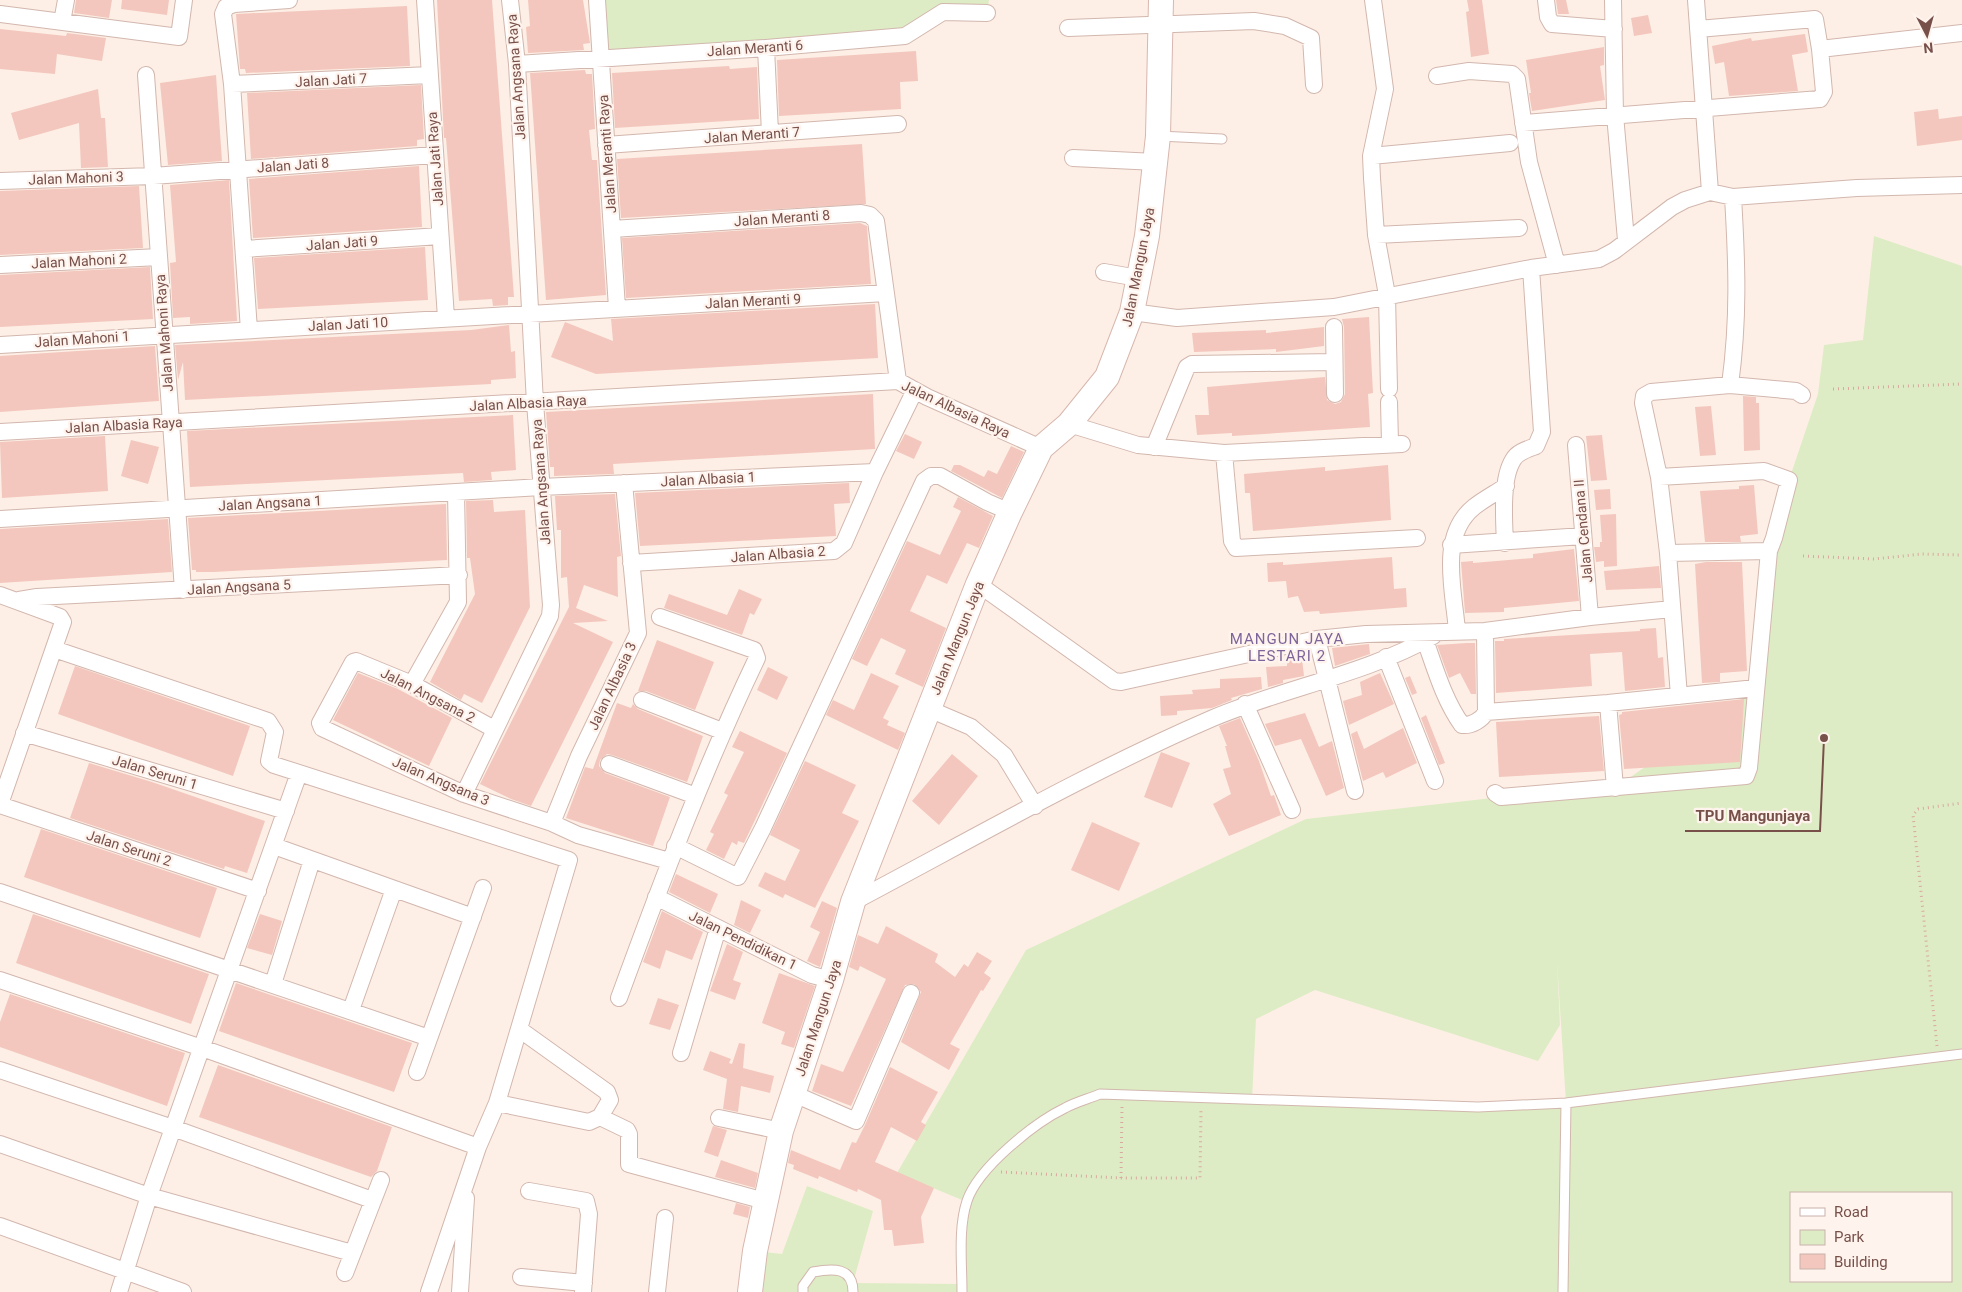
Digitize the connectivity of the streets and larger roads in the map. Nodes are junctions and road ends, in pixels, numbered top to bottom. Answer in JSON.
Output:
{"nodes":[{"id":1,"x":66,"y":0,"type":"edge"},
{"id":2,"x":184,"y":0,"type":"edge"},
{"id":3,"x":289,"y":0,"type":"edge"},
{"id":4,"x":425,"y":0,"type":"edge"},
{"id":5,"x":510,"y":0,"type":"edge"},
{"id":6,"x":597,"y":0,"type":"edge"},
{"id":7,"x":1161,"y":0,"type":"edge"},
{"id":8,"x":1374,"y":0,"type":"edge"},
{"id":9,"x":1546,"y":0,"type":"edge"},
{"id":10,"x":1613,"y":0,"type":"edge"},
{"id":11,"x":1696,"y":0,"type":"edge"},
{"id":12,"x":0,"y":14,"type":"edge"},
{"id":13,"x":987,"y":14,"type":"dead end"},
{"id":14,"x":62,"y":22,"type":"junction"},
{"id":15,"x":1161,"y":25,"type":"junction"},
{"id":16,"x":1068,"y":28,"type":"dead end"},
{"id":17,"x":1698,"y":28,"type":"junction"},
{"id":18,"x":1614,"y":29,"type":"junction"},
{"id":19,"x":1962,"y":33,"type":"edge"},
{"id":20,"x":766,"y":48,"type":"junction"},
{"id":21,"x":1820,"y":49,"type":"junction"},
{"id":22,"x":601,"y":57,"type":"junction"},
{"id":23,"x":517,"y":64,"type":"junction"},
{"id":24,"x":146,"y":75,"type":"dead end"},
{"id":25,"x":430,"y":75,"type":"junction"},
{"id":26,"x":1437,"y":76,"type":"dead end"},
{"id":27,"x":232,"y":84,"type":"junction"},
{"id":28,"x":1314,"y":85,"type":"dead end"},
{"id":29,"x":1703,"y":109,"type":"junction"},
{"id":30,"x":1614,"y":115,"type":"junction"},
{"id":31,"x":1523,"y":123,"type":"junction"},
{"id":32,"x":898,"y":124,"type":"dead end"},
{"id":33,"x":770,"y":133,"type":"junction"},
{"id":34,"x":1510,"y":143,"type":"dead end"},
{"id":35,"x":606,"y":145,"type":"junction"},
{"id":36,"x":434,"y":155,"type":"junction"},
{"id":37,"x":1371,"y":156,"type":"junction"},
{"id":38,"x":1074,"y":158,"type":"dead end"},
{"id":39,"x":1156,"y":162,"type":"junction"},
{"id":40,"x":238,"y":169,"type":"junction"},
{"id":41,"x":153,"y":176,"type":"junction"},
{"id":42,"x":0,"y":181,"type":"edge"},
{"id":43,"x":1962,"y":185,"type":"edge"},
{"id":44,"x":1710,"y":192,"type":"junction"},
{"id":45,"x":1733,"y":197,"type":"junction"},
{"id":46,"x":1519,"y":228,"type":"dead end"},
{"id":47,"x":612,"y":229,"type":"junction"},
{"id":48,"x":1376,"y":235,"type":"junction"},
{"id":49,"x":440,"y":236,"type":"junction"},
{"id":50,"x":1626,"y":240,"type":"junction"},
{"id":51,"x":244,"y":249,"type":"junction"},
{"id":52,"x":159,"y":257,"type":"junction"},
{"id":53,"x":0,"y":265,"type":"edge"},
{"id":54,"x":1557,"y":265,"type":"junction"},
{"id":55,"x":1531,"y":268,"type":"junction"},
{"id":56,"x":1104,"y":272,"type":"dead end"},
{"id":57,"x":1138,"y":278,"type":"junction"},
{"id":58,"x":886,"y":293,"type":"junction"},
{"id":59,"x":1387,"y":295,"type":"junction"},
{"id":60,"x":617,"y":308,"type":"junction"},
{"id":61,"x":1132,"y":312,"type":"junction"},
{"id":62,"x":531,"y":313,"type":"junction"},
{"id":63,"x":446,"y":318,"type":"junction"},
{"id":64,"x":1334,"y":327,"type":"dead end"},
{"id":65,"x":249,"y":330,"type":"junction"},
{"id":66,"x":164,"y":334,"type":"junction"},
{"id":67,"x":0,"y":345,"type":"edge"},
{"id":68,"x":1334,"y":362,"type":"junction"},
{"id":69,"x":898,"y":380,"type":"junction"},
{"id":70,"x":1730,"y":385,"type":"junction"},
{"id":71,"x":915,"y":390,"type":"junction"},
{"id":72,"x":1335,"y":394,"type":"dead end"},
{"id":73,"x":1802,"y":396,"type":"dead end"},
{"id":74,"x":535,"y":403,"type":"junction"},
{"id":75,"x":171,"y":422,"type":"junction"},
{"id":76,"x":1069,"y":424,"type":"junction"},
{"id":77,"x":0,"y":432,"type":"edge"},
{"id":78,"x":1576,"y":445,"type":"dead end"},
{"id":79,"x":1154,"y":447,"type":"junction"},
{"id":80,"x":1041,"y":448,"type":"junction"},
{"id":81,"x":1224,"y":452,"type":"junction"},
{"id":82,"x":875,"y":472,"type":"junction"},
{"id":83,"x":1659,"y":477,"type":"junction"},
{"id":84,"x":624,"y":483,"type":"junction"},
{"id":85,"x":1506,"y":486,"type":"junction"},
{"id":86,"x":541,"y":487,"type":"junction"},
{"id":87,"x":456,"y":492,"type":"junction"},
{"id":88,"x":177,"y":508,"type":"junction"},
{"id":89,"x":1010,"y":512,"type":"junction"},
{"id":90,"x":0,"y":519,"type":"edge"},
{"id":91,"x":1583,"y":536,"type":"junction"},
{"id":92,"x":1417,"y":538,"type":"dead end"},
{"id":93,"x":1505,"y":543,"type":"junction"},
{"id":94,"x":1451,"y":545,"type":"junction"},
{"id":95,"x":1769,"y":551,"type":"junction"},
{"id":96,"x":1668,"y":553,"type":"junction"},
{"id":97,"x":631,"y":563,"type":"junction"},
{"id":98,"x":459,"y":575,"type":"junction"},
{"id":99,"x":978,"y":584,"type":"junction"},
{"id":100,"x":183,"y":590,"type":"junction"},
{"id":101,"x":0,"y":595,"type":"edge"},
{"id":102,"x":19,"y":600,"type":"junction"},
{"id":103,"x":1672,"y":610,"type":"junction"},
{"id":104,"x":1590,"y":616,"type":"junction"},
{"id":105,"x":660,"y":617,"type":"dead end"},
{"id":106,"x":1457,"y":630,"type":"junction"},
{"id":107,"x":1485,"y":630,"type":"junction"},
{"id":108,"x":1431,"y":637,"type":"junction"},
{"id":109,"x":1317,"y":640,"type":"junction"},
{"id":110,"x":54,"y":649,"type":"junction"},
{"id":111,"x":1386,"y":657,"type":"junction"},
{"id":112,"x":360,"y":662,"type":"joint"},
{"id":113,"x":1325,"y":678,"type":"junction"},
{"id":114,"x":412,"y":684,"type":"junction"},
{"id":115,"x":1756,"y":688,"type":"junction"},
{"id":116,"x":1679,"y":696,"type":"junction"},
{"id":117,"x":642,"y":700,"type":"dead end"},
{"id":118,"x":1608,"y":703,"type":"junction"},
{"id":119,"x":1245,"y":704,"type":"junction"},
{"id":120,"x":929,"y":709,"type":"junction"},
{"id":121,"x":1486,"y":712,"type":"junction"},
{"id":122,"x":494,"y":729,"type":"junction"},
{"id":123,"x":722,"y":731,"type":"junction"},
{"id":124,"x":24,"y":733,"type":"junction"},
{"id":125,"x":609,"y":764,"type":"dead end"},
{"id":126,"x":298,"y":773,"type":"junction"},
{"id":127,"x":1435,"y":782,"type":"dead end"},
{"id":128,"x":1615,"y":788,"type":"junction"},
{"id":129,"x":1355,"y":791,"type":"dead end"},
{"id":130,"x":1495,"y":793,"type":"dead end"},
{"id":131,"x":464,"y":794,"type":"junction"},
{"id":132,"x":696,"y":796,"type":"junction"},
{"id":133,"x":0,"y":804,"type":"edge"},
{"id":134,"x":1035,"y":806,"type":"junction"},
{"id":135,"x":1292,"y":810,"type":"dead end"},
{"id":136,"x":286,"y":811,"type":"junction"},
{"id":137,"x":552,"y":823,"type":"junction"},
{"id":138,"x":274,"y":846,"type":"junction"},
{"id":139,"x":672,"y":853,"type":"junction"},
{"id":140,"x":312,"y":860,"type":"junction"},
{"id":141,"x":483,"y":888,"type":"dead end"},
{"id":142,"x":394,"y":889,"type":"junction"},
{"id":143,"x":258,"y":891,"type":"junction"},
{"id":144,"x":0,"y":892,"type":"edge"},
{"id":145,"x":656,"y":897,"type":"junction"},
{"id":146,"x":853,"y":902,"type":"junction"},
{"id":147,"x":473,"y":917,"type":"junction"},
{"id":148,"x":718,"y":928,"type":"junction"},
{"id":149,"x":230,"y":969,"type":"junction"},
{"id":150,"x":0,"y":980,"type":"edge"},
{"id":151,"x":832,"y":980,"type":"junction"},
{"id":152,"x":273,"y":984,"type":"junction"},
{"id":153,"x":912,"y":993,"type":"dead end"},
{"id":154,"x":619,"y":998,"type":"dead end"},
{"id":155,"x":351,"y":1010,"type":"junction"},
{"id":156,"x":519,"y":1029,"type":"junction"},
{"id":157,"x":429,"y":1038,"type":"junction"},
{"id":158,"x":202,"y":1048,"type":"junction"},
{"id":159,"x":680,"y":1054,"type":"dead end"},
{"id":160,"x":0,"y":1070,"type":"edge"},
{"id":161,"x":417,"y":1072,"type":"dead end"},
{"id":162,"x":794,"y":1094,"type":"junction"},
{"id":163,"x":497,"y":1103,"type":"junction"},
{"id":164,"x":600,"y":1117,"type":"junction"},
{"id":165,"x":719,"y":1118,"type":"dead end"},
{"id":166,"x":173,"y":1128,"type":"junction"},
{"id":167,"x":782,"y":1131,"type":"junction"},
{"id":168,"x":0,"y":1144,"type":"edge"},
{"id":169,"x":478,"y":1147,"type":"junction"},
{"id":170,"x":468,"y":1176,"type":"junction"},
{"id":171,"x":381,"y":1180,"type":"dead end"},
{"id":172,"x":529,"y":1191,"type":"dead end"},
{"id":173,"x":149,"y":1196,"type":"junction"},
{"id":174,"x":372,"y":1200,"type":"junction"},
{"id":175,"x":765,"y":1201,"type":"junction"},
{"id":176,"x":664,"y":1218,"type":"dead end"},
{"id":177,"x":0,"y":1226,"type":"edge"},
{"id":178,"x":352,"y":1253,"type":"junction"},
{"id":179,"x":125,"y":1273,"type":"junction"},
{"id":180,"x":345,"y":1273,"type":"dead end"},
{"id":181,"x":521,"y":1276,"type":"dead end"},
{"id":182,"x":583,"y":1287,"type":"edge"},
{"id":183,"x":119,"y":1292,"type":"edge"},
{"id":184,"x":183,"y":1292,"type":"edge"},
{"id":185,"x":429,"y":1292,"type":"edge"},
{"id":186,"x":460,"y":1292,"type":"edge"},
{"id":187,"x":657,"y":1292,"type":"edge"},
{"id":188,"x":750,"y":1292,"type":"edge"}],
"edges":[{"from":1,"to":14,"type":"street"},
{"from":2,"to":14,"type":"street"},
{"from":3,"to":27,"type":"street"},
{"from":4,"to":25,"type":"street","name":"Jalan Jati Raya"},
{"from":5,"to":23,"type":"street","name":"Jalan Angsana Raya"},
{"from":6,"to":22,"type":"street","name":"Jalan Meranti Raya"},
{"from":7,"to":15,"type":"street","name":"Jalan Mangun Jaya"},
{"from":8,"to":37,"type":"street"},
{"from":9,"to":18,"type":"street"},
{"from":10,"to":18,"type":"street"},
{"from":11,"to":17,"type":"street"},
{"from":12,"to":14,"type":"street"},
{"from":13,"to":20,"type":"street","name":"Jalan Meranti 6"},
{"from":15,"to":16,"type":"street"},
{"from":15,"to":28,"type":"street"},
{"from":15,"to":39,"type":"street","name":"Jalan Mangun Jaya"},
{"from":17,"to":21,"type":"street"},
{"from":17,"to":29,"type":"street"},
{"from":18,"to":30,"type":"street"},
{"from":19,"to":21,"type":"street"},
{"from":20,"to":22,"type":"street","name":"Jalan Meranti 6"},
{"from":20,"to":33,"type":"street"},
{"from":21,"to":29,"type":"street"},
{"from":22,"to":23,"type":"street","name":"Jalan Meranti 6"},
{"from":22,"to":35,"type":"street","name":"Jalan Meranti Raya"},
{"from":23,"to":62,"type":"street","name":"Jalan Angsana Raya"},
{"from":24,"to":41,"type":"street","name":"Jalan Mahoni Raya"},
{"from":25,"to":27,"type":"street","name":"Jalan Jati 7"},
{"from":25,"to":36,"type":"street","name":"Jalan Jati Raya"},
{"from":26,"to":31,"type":"street"},
{"from":27,"to":40,"type":"street"},
{"from":29,"to":30,"type":"street"},
{"from":29,"to":44,"type":"street"},
{"from":30,"to":31,"type":"street"},
{"from":30,"to":50,"type":"street"},
{"from":31,"to":54,"type":"street"},
{"from":32,"to":33,"type":"street","name":"Jalan Meranti 7"},
{"from":33,"to":35,"type":"street","name":"Jalan Meranti 7"},
{"from":34,"to":37,"type":"street"},
{"from":35,"to":47,"type":"street","name":"Jalan Meranti Raya"},
{"from":36,"to":40,"type":"street","name":"Jalan Jati 8"},
{"from":36,"to":49,"type":"street","name":"Jalan Jati Raya"},
{"from":37,"to":48,"type":"street"},
{"from":38,"to":39,"type":"street"},
{"from":39,"to":57,"type":"street","name":"Jalan Mangun Jaya"},
{"from":40,"to":41,"type":"street","name":"Jalan Jati 8"},
{"from":40,"to":51,"type":"street"},
{"from":41,"to":42,"type":"street","name":"Jalan Mahoni 3"},
{"from":41,"to":52,"type":"street","name":"Jalan Mahoni Raya"},
{"from":43,"to":45,"type":"street"},
{"from":44,"to":45,"type":"street"},
{"from":44,"to":50,"type":"street"},
{"from":45,"to":70,"type":"street"},
{"from":46,"to":48,"type":"street"},
{"from":47,"to":58,"type":"street","name":"Jalan Meranti 8"},
{"from":47,"to":60,"type":"street","name":"Jalan Meranti Raya"},
{"from":48,"to":59,"type":"street"},
{"from":49,"to":51,"type":"street","name":"Jalan Jati 9"},
{"from":49,"to":63,"type":"street","name":"Jalan Jati Raya"},
{"from":50,"to":54,"type":"street"},
{"from":51,"to":65,"type":"street"},
{"from":52,"to":53,"type":"street","name":"Jalan Mahoni 2"},
{"from":52,"to":66,"type":"street","name":"Jalan Mahoni Raya"},
{"from":54,"to":55,"type":"street"},
{"from":55,"to":59,"type":"street"},
{"from":55,"to":85,"type":"street"},
{"from":56,"to":57,"type":"street"},
{"from":57,"to":61,"type":"street","name":"Jalan Mangun Jaya"},
{"from":58,"to":60,"type":"street","name":"Jalan Meranti 9"},
{"from":58,"to":69,"type":"street"},
{"from":59,"to":61,"type":"street"},
{"from":59,"to":81,"type":"street"},
{"from":60,"to":62,"type":"street","name":"Jalan Meranti 9"},
{"from":61,"to":76,"type":"street","name":"Jalan Mangun Jaya"},
{"from":62,"to":63,"type":"street","name":"Jalan Jati 10"},
{"from":62,"to":74,"type":"street","name":"Jalan Angsana Raya"},
{"from":63,"to":65,"type":"street","name":"Jalan Jati 10"},
{"from":64,"to":68,"type":"street"},
{"from":65,"to":66,"type":"street","name":"Jalan Jati 10"},
{"from":66,"to":67,"type":"street","name":"Jalan Mahoni 1"},
{"from":66,"to":75,"type":"street","name":"Jalan Mahoni Raya"},
{"from":68,"to":72,"type":"street"},
{"from":68,"to":79,"type":"street"},
{"from":69,"to":71,"type":"street","name":"Jalan Albasia Raya"},
{"from":69,"to":74,"type":"street","name":"Jalan Albasia Raya"},
{"from":70,"to":73,"type":"street"},
{"from":70,"to":83,"type":"street"},
{"from":71,"to":80,"type":"street","name":"Jalan Albasia Raya"},
{"from":71,"to":82,"type":"street","name":"Jalan Albasia 2"},
{"from":74,"to":75,"type":"street","name":"Jalan Albasia Raya"},
{"from":74,"to":86,"type":"street","name":"Jalan Angsana Raya"},
{"from":75,"to":77,"type":"street","name":"Jalan Albasia Raya"},
{"from":75,"to":88,"type":"street","name":"Jalan Mahoni Raya"},
{"from":76,"to":79,"type":"street"},
{"from":76,"to":80,"type":"street","name":"Jalan Mangun Jaya"},
{"from":78,"to":91,"type":"street","name":"Jalan Cendana II"},
{"from":79,"to":81,"type":"street"},
{"from":80,"to":89,"type":"street","name":"Jalan Mangun Jaya"},
{"from":81,"to":92,"type":"street"},
{"from":82,"to":84,"type":"street","name":"Jalan Albasia 1"},
{"from":82,"to":97,"type":"street","name":"Jalan Albasia 2"},
{"from":83,"to":95,"type":"street"},
{"from":83,"to":96,"type":"street"},
{"from":84,"to":86,"type":"street","name":"Jalan Albasia 1"},
{"from":84,"to":97,"type":"street","name":"Jalan Albasia 3"},
{"from":85,"to":93,"type":"street"},
{"from":85,"to":94,"type":"street"},
{"from":86,"to":87,"type":"street","name":"Jalan Angsana 1"},
{"from":86,"to":122,"type":"street","name":"Jalan Angsana Raya"},
{"from":87,"to":88,"type":"street","name":"Jalan Angsana 1"},
{"from":87,"to":98,"type":"street"},
{"from":88,"to":90,"type":"street","name":"Jalan Angsana 1"},
{"from":88,"to":100,"type":"street","name":"Jalan Mahoni Raya"},
{"from":89,"to":99,"type":"street","name":"Jalan Mangun Jaya"},
{"from":89,"to":139,"type":"street","name":"Jalan Angsana 3"},
{"from":91,"to":93,"type":"street"},
{"from":91,"to":104,"type":"street","name":"Jalan Cendana II"},
{"from":93,"to":94,"type":"street"},
{"from":94,"to":106,"type":"street"},
{"from":95,"to":96,"type":"street"},
{"from":95,"to":115,"type":"street"},
{"from":96,"to":103,"type":"street"},
{"from":97,"to":137,"type":"street","name":"Jalan Albasia 3"},
{"from":98,"to":100,"type":"street","name":"Jalan Angsana 5"},
{"from":98,"to":114,"type":"street"},
{"from":99,"to":109,"type":"street"},
{"from":99,"to":120,"type":"street","name":"Jalan Mangun Jaya"},
{"from":100,"to":102,"type":"street","name":"Jalan Angsana 5"},
{"from":101,"to":102,"type":"street"},
{"from":102,"to":110,"type":"street"},
{"from":103,"to":104,"type":"street"},
{"from":103,"to":116,"type":"street"},
{"from":104,"to":107,"type":"street"},
{"from":105,"to":123,"type":"street"},
{"from":106,"to":107,"type":"street"},
{"from":106,"to":108,"type":"street"},
{"from":107,"to":121,"type":"street"},
{"from":108,"to":109,"type":"street"},
{"from":108,"to":111,"type":"street"},
{"from":108,"to":121,"type":"street"},
{"from":109,"to":113,"type":"street"},
{"from":110,"to":124,"type":"street"},
{"from":110,"to":126,"type":"street"},
{"from":111,"to":113,"type":"street"},
{"from":111,"to":127,"type":"street"},
{"from":112,"to":114,"type":"street","name":"Jalan Angsana 2"},
{"from":112,"to":131,"type":"street","name":"Jalan Angsana 3"},
{"from":113,"to":119,"type":"street"},
{"from":113,"to":129,"type":"street"},
{"from":114,"to":122,"type":"street","name":"Jalan Angsana 2"},
{"from":115,"to":116,"type":"street"},
{"from":115,"to":128,"type":"street"},
{"from":116,"to":118,"type":"street"},
{"from":117,"to":123,"type":"street"},
{"from":118,"to":121,"type":"street"},
{"from":118,"to":128,"type":"street"},
{"from":119,"to":134,"type":"street"},
{"from":119,"to":135,"type":"street"},
{"from":120,"to":134,"type":"street"},
{"from":120,"to":146,"type":"street","name":"Jalan Mangun Jaya"},
{"from":122,"to":131,"type":"street","name":"Jalan Angsana Raya"},
{"from":123,"to":132,"type":"street"},
{"from":124,"to":133,"type":"street"},
{"from":124,"to":136,"type":"street","name":"Jalan Seruni 1"},
{"from":125,"to":132,"type":"street"},
{"from":126,"to":136,"type":"street"},
{"from":126,"to":156,"type":"street"},
{"from":128,"to":130,"type":"street"},
{"from":131,"to":137,"type":"street","name":"Jalan Angsana 3"},
{"from":132,"to":139,"type":"street"},
{"from":133,"to":143,"type":"street","name":"Jalan Seruni 2"},
{"from":134,"to":146,"type":"street"},
{"from":136,"to":138,"type":"street"},
{"from":137,"to":139,"type":"street","name":"Jalan Angsana 3"},
{"from":138,"to":140,"type":"street"},
{"from":138,"to":143,"type":"street"},
{"from":139,"to":145,"type":"street"},
{"from":140,"to":142,"type":"street"},
{"from":140,"to":152,"type":"street"},
{"from":141,"to":147,"type":"street"},
{"from":142,"to":147,"type":"street"},
{"from":142,"to":155,"type":"street"},
{"from":143,"to":149,"type":"street"},
{"from":144,"to":149,"type":"street"},
{"from":145,"to":148,"type":"street","name":"Jalan Pendidikan 1"},
{"from":145,"to":154,"type":"street"},
{"from":146,"to":151,"type":"street","name":"Jalan Mangun Jaya"},
{"from":147,"to":157,"type":"street"},
{"from":148,"to":151,"type":"street","name":"Jalan Pendidikan 1"},
{"from":148,"to":159,"type":"street"},
{"from":149,"to":152,"type":"street"},
{"from":149,"to":158,"type":"street"},
{"from":150,"to":158,"type":"street"},
{"from":151,"to":162,"type":"street","name":"Jalan Mangun Jaya"},
{"from":152,"to":155,"type":"street"},
{"from":153,"to":162,"type":"street"},
{"from":155,"to":157,"type":"street"},
{"from":156,"to":163,"type":"street"},
{"from":156,"to":164,"type":"street"},
{"from":157,"to":161,"type":"street"},
{"from":158,"to":166,"type":"street"},
{"from":158,"to":169,"type":"street"},
{"from":160,"to":166,"type":"street"},
{"from":162,"to":167,"type":"street","name":"Jalan Mangun Jaya"},
{"from":163,"to":164,"type":"street"},
{"from":163,"to":169,"type":"street"},
{"from":164,"to":175,"type":"street"},
{"from":165,"to":167,"type":"street"},
{"from":166,"to":173,"type":"street"},
{"from":166,"to":174,"type":"street"},
{"from":167,"to":175,"type":"street","name":"Jalan Mangun Jaya"},
{"from":168,"to":173,"type":"street"},
{"from":169,"to":170,"type":"street"},
{"from":170,"to":185,"type":"street"},
{"from":170,"to":186,"type":"street"},
{"from":171,"to":174,"type":"street"},
{"from":172,"to":182,"type":"street"},
{"from":173,"to":178,"type":"street"},
{"from":173,"to":179,"type":"street"},
{"from":174,"to":178,"type":"street"},
{"from":175,"to":188,"type":"street","name":"Jalan Mangun Jaya"},
{"from":176,"to":187,"type":"street"},
{"from":177,"to":179,"type":"street"},
{"from":178,"to":180,"type":"street"},
{"from":179,"to":183,"type":"street"},
{"from":179,"to":184,"type":"street"},
{"from":181,"to":182,"type":"street"}]}
